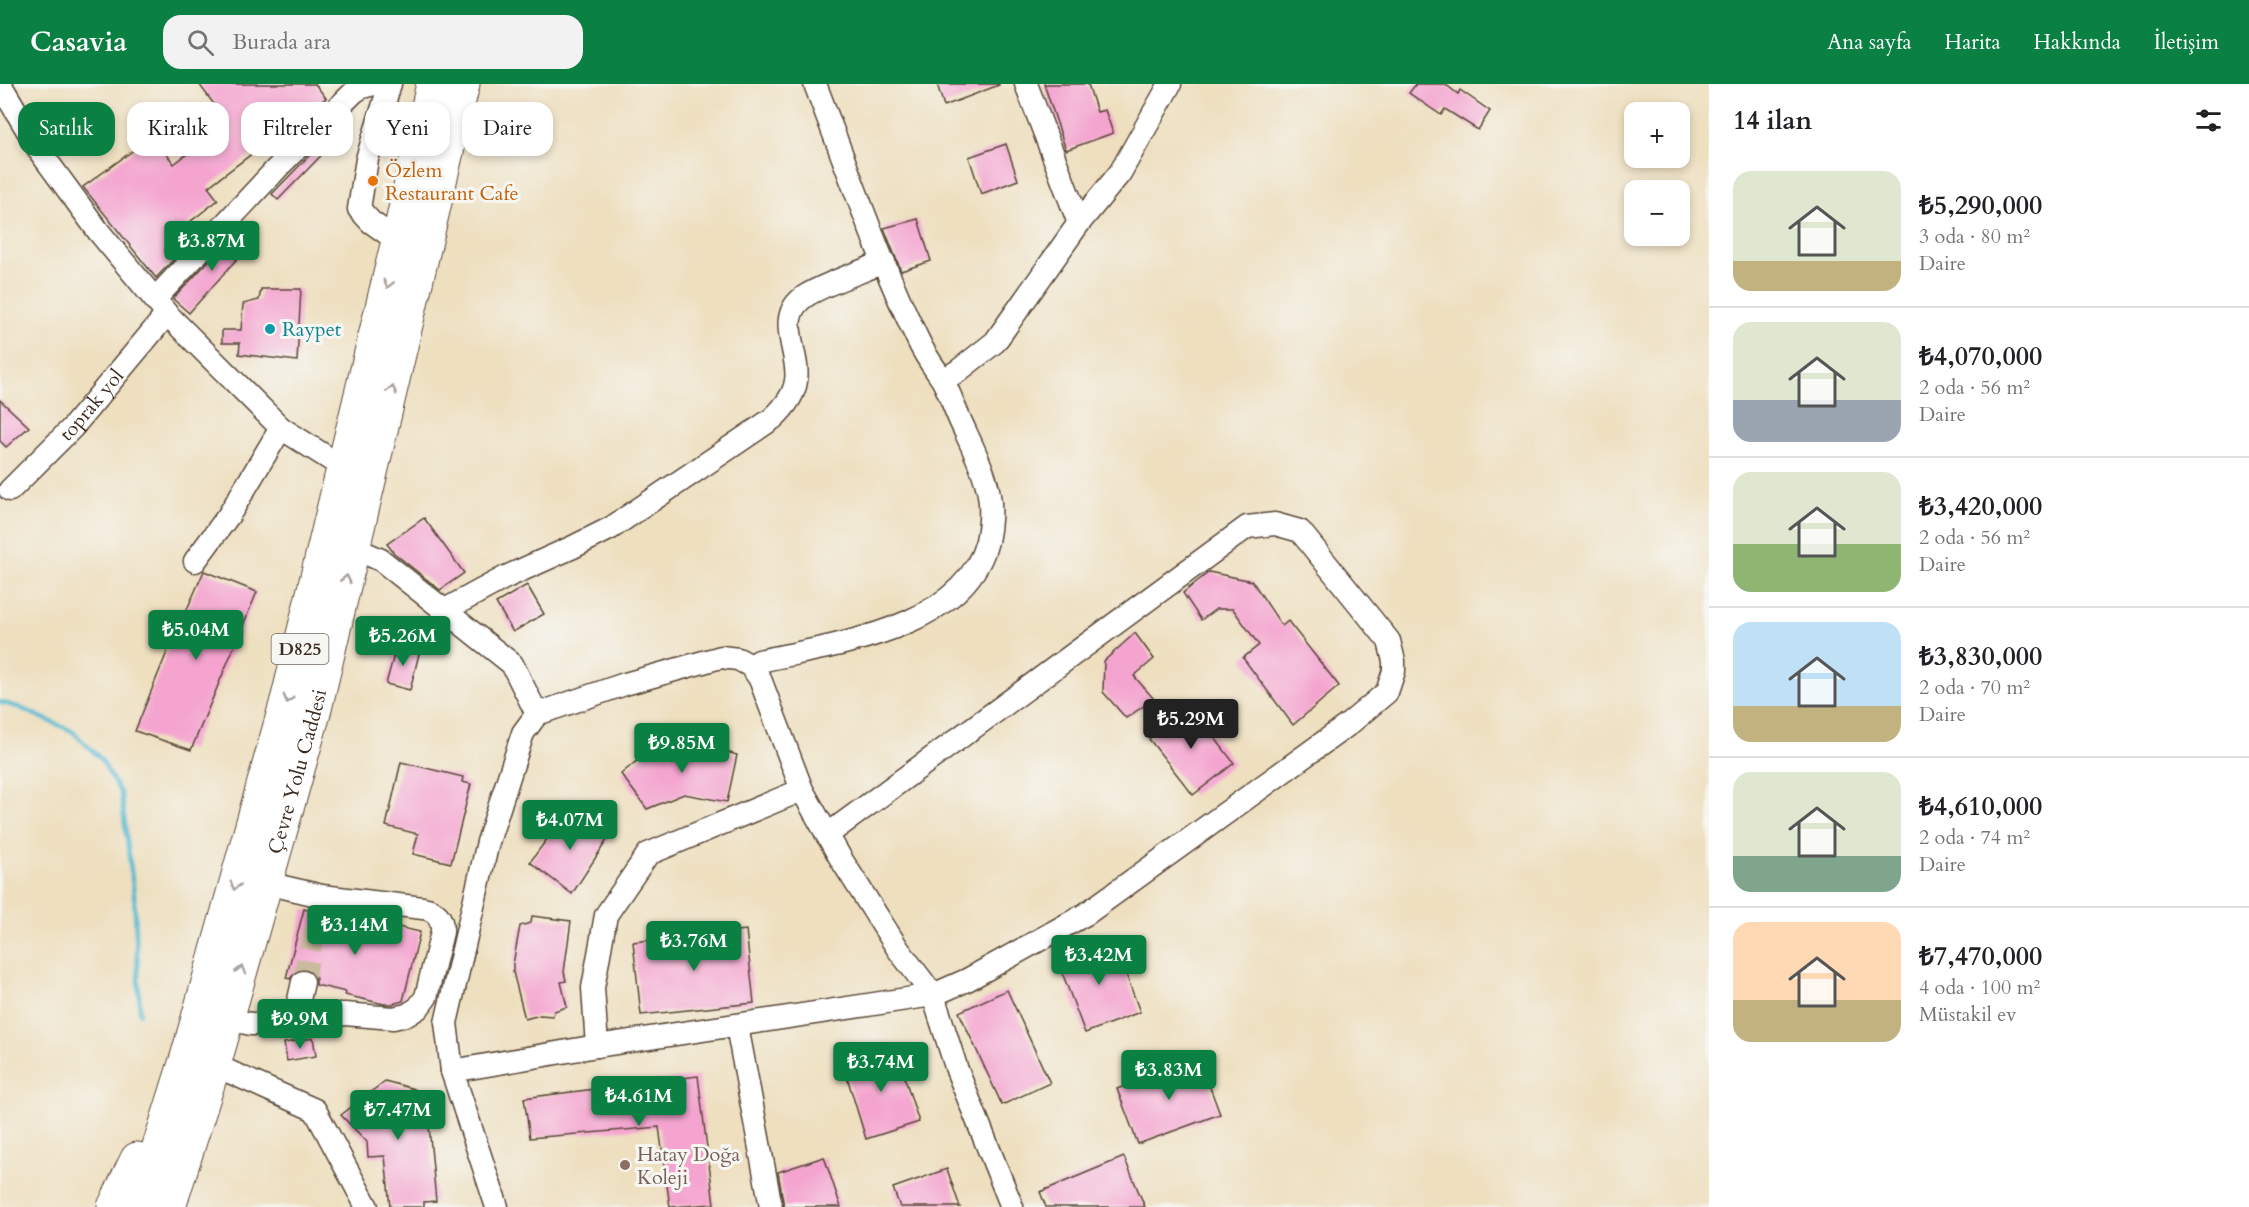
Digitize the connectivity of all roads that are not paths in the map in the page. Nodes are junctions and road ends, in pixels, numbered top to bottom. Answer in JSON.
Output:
{"nodes":[{"id":1,"x":0,"y":84,"type":"edge"},
{"id":2,"x":384,"y":84,"type":"edge"},
{"id":3,"x":433,"y":84,"type":"edge"},
{"id":4,"x":463,"y":84,"type":"edge"},
{"id":5,"x":815,"y":84,"type":"edge"},
{"id":6,"x":1026,"y":84,"type":"edge"},
{"id":7,"x":1170,"y":84,"type":"edge"},
{"id":8,"x":8,"y":117,"type":"edge"},
{"id":9,"x":1079,"y":223,"type":"junction"},
{"id":10,"x":398,"y":242,"type":"junction"},
{"id":11,"x":884,"y":262,"type":"junction"},
{"id":12,"x":161,"y":306,"type":"junction"},
{"id":13,"x":943,"y":380,"type":"junction"},
{"id":14,"x":281,"y":428,"type":"junction"},
{"id":15,"x":344,"y":468,"type":"junction"},
{"id":16,"x":10,"y":490,"type":"dead end"},
{"id":17,"x":354,"y":548,"type":"junction"},
{"id":18,"x":195,"y":561,"type":"dead end"},
{"id":19,"x":443,"y":611,"type":"junction"},
{"id":20,"x":751,"y":666,"type":"junction"},
{"id":21,"x":537,"y":714,"type":"junction"},
{"id":22,"x":802,"y":790,"type":"junction"},
{"id":23,"x":827,"y":835,"type":"junction"},
{"id":24,"x":266,"y":883,"type":"junction"},
{"id":25,"x":303,"y":982,"type":"tunnel mouth"},
{"id":26,"x":933,"y":995,"type":"junction"},
{"id":27,"x":296,"y":1018,"type":"junction"},
{"id":28,"x":227,"y":1019,"type":"junction"},
{"id":29,"x":737,"y":1026,"type":"junction"},
{"id":30,"x":597,"y":1046,"type":"junction"},
{"id":31,"x":201,"y":1060,"type":"junction"},
{"id":32,"x":452,"y":1071,"type":"junction"},
{"id":33,"x":114,"y":1207,"type":"edge"},
{"id":34,"x":140,"y":1207,"type":"edge"},
{"id":35,"x":169,"y":1207,"type":"edge"},
{"id":36,"x":189,"y":1207,"type":"edge"},
{"id":37,"x":367,"y":1207,"type":"edge"},
{"id":38,"x":497,"y":1207,"type":"edge"},
{"id":39,"x":771,"y":1207,"type":"edge"},
{"id":40,"x":1012,"y":1207,"type":"edge"}],
"edges":[{"from":1,"to":8,"type":"street"},
{"from":2,"to":10,"type":"street"},
{"from":2,"to":12,"type":"street","name":"toprak yol"},
{"from":3,"to":10,"type":"highway","name":"Çevre Yolu Caddesi","number":"D825"},
{"from":17,"to":4,"type":"highway","name":"Çevre Yolu Caddesi","number":"D825","one_way":true},
{"from":5,"to":11,"type":"street"},
{"from":6,"to":9,"type":"street"},
{"from":7,"to":9,"type":"street"},
{"from":8,"to":12,"type":"street"},
{"from":9,"to":13,"type":"street"},
{"from":10,"to":15,"type":"highway","name":"Çevre Yolu Caddesi","number":"D825","one_way":true},
{"from":11,"to":13,"type":"street"},
{"from":11,"to":19,"type":"street"},
{"from":12,"to":14,"type":"street"},
{"from":12,"to":16,"type":"street","name":"toprak yol"},
{"from":13,"to":20,"type":"street"},
{"from":14,"to":15,"type":"street"},
{"from":14,"to":18,"type":"street"},
{"from":15,"to":31,"type":"highway","name":"Çevre Yolu Caddesi","number":"D825","one_way":true},
{"from":17,"to":19,"type":"street"},
{"from":24,"to":17,"type":"highway","name":"Çevre Yolu Caddesi","number":"D825","one_way":true},
{"from":19,"to":21,"type":"street"},
{"from":20,"to":21,"type":"street"},
{"from":20,"to":22,"type":"street"},
{"from":21,"to":32,"type":"street"},
{"from":22,"to":23,"type":"street"},
{"from":22,"to":30,"type":"street"},
{"from":23,"to":26,"type":"street"},
{"from":23,"to":26,"type":"street"},
{"from":24,"to":27,"type":"street"},
{"from":28,"to":24,"type":"highway","name":"Çevre Yolu Caddesi","number":"D825","one_way":true},
{"from":25,"to":27,"type":"street"},
{"from":26,"to":29,"type":"street"},
{"from":26,"to":40,"type":"street"},
{"from":27,"to":28,"type":"street"},
{"from":28,"to":31,"type":"highway","name":"Çevre Yolu Caddesi","number":"D825"},
{"from":29,"to":30,"type":"street"},
{"from":29,"to":39,"type":"street"},
{"from":30,"to":32,"type":"street"},
{"from":31,"to":33,"type":"highway"},
{"from":31,"to":34,"type":"highway","name":"Çevre Yolu Caddesi","number":"D825"},
{"from":31,"to":35,"type":"highway","name":"Çevre Yolu Caddesi","number":"D825"},
{"from":31,"to":36,"type":"highway"},
{"from":31,"to":37,"type":"street"},
{"from":32,"to":38,"type":"street"}]}
